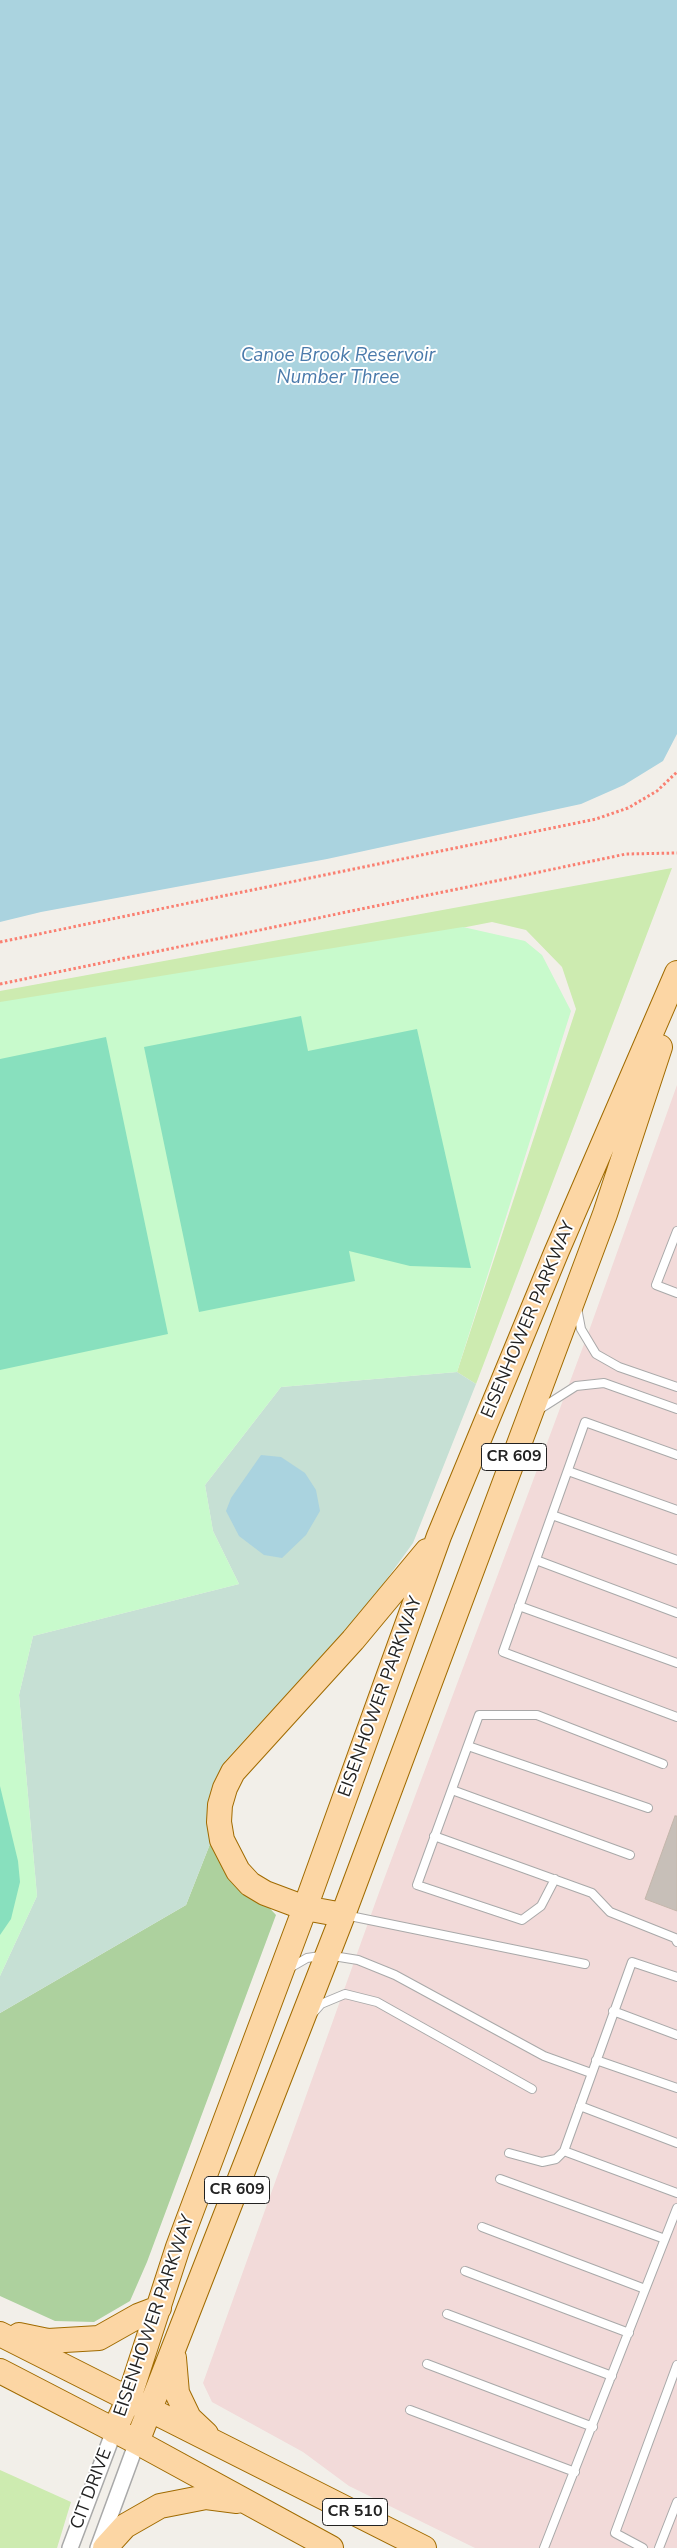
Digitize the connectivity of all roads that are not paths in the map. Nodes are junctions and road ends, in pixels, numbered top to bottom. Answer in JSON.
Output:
{"nodes":[{"id":1,"x":677,"y":973,"type":"edge"},
{"id":2,"x":677,"y":996,"type":"edge"},
{"id":3,"x":677,"y":1231,"type":"edge"},
{"id":4,"x":677,"y":1293,"type":"edge"},
{"id":5,"x":574,"y":1297,"type":"junction"},
{"id":6,"x":677,"y":1387,"type":"edge"},
{"id":7,"x":677,"y":1409,"type":"edge"},
{"id":8,"x":529,"y":1418,"type":"junction"},
{"id":9,"x":677,"y":1455,"type":"edge"},
{"id":10,"x":568,"y":1471,"type":"junction"},
{"id":11,"x":677,"y":1510,"type":"edge"},
{"id":12,"x":552,"y":1515,"type":"junction"},
{"id":13,"x":439,"y":1536,"type":"junction"},
{"id":14,"x":536,"y":1560,"type":"junction"},
{"id":15,"x":677,"y":1560,"type":"edge"},
{"id":16,"x":519,"y":1606,"type":"junction"},
{"id":17,"x":677,"y":1613,"type":"edge"},
{"id":18,"x":677,"y":1662,"type":"edge"},
{"id":19,"x":677,"y":1717,"type":"edge"},
{"id":20,"x":468,"y":1746,"type":"junction"},
{"id":21,"x":663,"y":1764,"type":"dead end"},
{"id":22,"x":452,"y":1790,"type":"junction"},
{"id":23,"x":648,"y":1808,"type":"dead end"},
{"id":24,"x":434,"y":1836,"type":"junction"},
{"id":25,"x":630,"y":1855,"type":"dead end"},
{"id":26,"x":555,"y":1879,"type":"junction"},
{"id":27,"x":305,"y":1908,"type":"junction"},
{"id":28,"x":343,"y":1915,"type":"junction"},
{"id":29,"x":677,"y":1942,"type":"edge"},
{"id":30,"x":327,"y":1955,"type":"junction"},
{"id":31,"x":585,"y":1964,"type":"dead end"},
{"id":32,"x":281,"y":1973,"type":"junction"},
{"id":33,"x":677,"y":1977,"type":"edge"},
{"id":34,"x":614,"y":2011,"type":"junction"},
{"id":35,"x":300,"y":2027,"type":"junction"},
{"id":36,"x":677,"y":2035,"type":"edge"},
{"id":37,"x":596,"y":2060,"type":"junction"},
{"id":38,"x":591,"y":2073,"type":"junction"},
{"id":39,"x":677,"y":2088,"type":"edge"},
{"id":40,"x":532,"y":2089,"type":"dead end"},
{"id":41,"x":580,"y":2106,"type":"junction"},
{"id":42,"x":677,"y":2142,"type":"edge"},
{"id":43,"x":564,"y":2151,"type":"junction"},
{"id":44,"x":510,"y":2152,"type":"dead end"},
{"id":45,"x":500,"y":2179,"type":"dead end"},
{"id":46,"x":677,"y":2193,"type":"edge"},
{"id":47,"x":677,"y":2208,"type":"edge"},
{"id":48,"x":482,"y":2227,"type":"dead end"},
{"id":49,"x":665,"y":2240,"type":"junction"},
{"id":50,"x":465,"y":2271,"type":"dead end"},
{"id":51,"x":646,"y":2289,"type":"junction"},
{"id":52,"x":159,"y":2308,"type":"junction"},
{"id":53,"x":448,"y":2314,"type":"dead end"},
{"id":54,"x":0,"y":2333,"type":"edge"},
{"id":55,"x":629,"y":2333,"type":"junction"},
{"id":56,"x":173,"y":2354,"type":"junction"},
{"id":57,"x":427,"y":2364,"type":"dead end"},
{"id":58,"x":677,"y":2365,"type":"edge"},
{"id":59,"x":0,"y":2371,"type":"edge"},
{"id":60,"x":612,"y":2376,"type":"junction"},
{"id":61,"x":129,"y":2398,"type":"junction"},
{"id":62,"x":410,"y":2410,"type":"dead end"},
{"id":63,"x":151,"y":2411,"type":"junction"},
{"id":64,"x":593,"y":2427,"type":"junction"},
{"id":65,"x":114,"y":2431,"type":"junction"},
{"id":66,"x":138,"y":2442,"type":"junction"},
{"id":67,"x":215,"y":2443,"type":"junction"},
{"id":68,"x":575,"y":2472,"type":"junction"},
{"id":69,"x":677,"y":2502,"type":"edge"},
{"id":70,"x":251,"y":2503,"type":"junction"},
{"id":71,"x":545,"y":2545,"type":"edge"},
{"id":72,"x":70,"y":2548,"type":"edge"},
{"id":73,"x":98,"y":2548,"type":"edge"},
{"id":74,"x":105,"y":2548,"type":"edge"},
{"id":75,"x":331,"y":2548,"type":"edge"},
{"id":76,"x":424,"y":2548,"type":"edge"},
{"id":77,"x":643,"y":2548,"type":"edge"},
{"id":78,"x":659,"y":2548,"type":"edge"}],
"edges":[{"from":1,"to":13,"type":"main road","name":"EISENHOWER PARKWAY","number":"CR 609"},
{"from":2,"to":5,"type":"main road","name":"EISENHOWER PARKWAY","number":"CR 609"},
{"from":3,"to":4,"type":"lane"},
{"from":5,"to":6,"type":"lane"},
{"from":5,"to":8,"type":"main road","name":"EISENHOWER PARKWAY","number":"CR 609"},
{"from":7,"to":8,"type":"lane"},
{"from":8,"to":28,"type":"main road","name":"EISENHOWER PARKWAY","number":"CR 609"},
{"from":9,"to":10,"type":"lane"},
{"from":10,"to":11,"type":"lane"},
{"from":10,"to":12,"type":"lane"},
{"from":12,"to":14,"type":"lane"},
{"from":12,"to":15,"type":"lane"},
{"from":13,"to":27,"type":"main road","name":"EISENHOWER PARKWAY","number":"CR 609"},
{"from":13,"to":27,"type":"main road"},
{"from":14,"to":16,"type":"lane"},
{"from":14,"to":17,"type":"lane"},
{"from":16,"to":18,"type":"lane"},
{"from":16,"to":19,"type":"lane"},
{"from":20,"to":21,"type":"lane"},
{"from":20,"to":22,"type":"lane"},
{"from":20,"to":23,"type":"lane"},
{"from":22,"to":24,"type":"lane"},
{"from":22,"to":25,"type":"lane"},
{"from":24,"to":26,"type":"lane"},
{"from":24,"to":26,"type":"lane"},
{"from":26,"to":29,"type":"lane"},
{"from":27,"to":28,"type":"main road"},
{"from":27,"to":32,"type":"main road","name":"EISENHOWER PARKWAY","number":"CR 609"},
{"from":28,"to":30,"type":"main road","name":"EISENHOWER PARKWAY","number":"CR 609"},
{"from":28,"to":31,"type":"lane"},
{"from":30,"to":32,"type":"lane"},
{"from":30,"to":35,"type":"main road","name":"EISENHOWER PARKWAY","number":"CR 609"},
{"from":30,"to":38,"type":"lane"},
{"from":32,"to":52,"type":"main road","name":"EISENHOWER PARKWAY","number":"CR 609"},
{"from":33,"to":34,"type":"lane"},
{"from":34,"to":36,"type":"lane"},
{"from":34,"to":37,"type":"lane"},
{"from":35,"to":40,"type":"lane"},
{"from":35,"to":56,"type":"main road","name":"EISENHOWER PARKWAY","number":"CR 609"},
{"from":37,"to":38,"type":"lane"},
{"from":37,"to":39,"type":"lane"},
{"from":38,"to":41,"type":"lane"},
{"from":41,"to":42,"type":"lane"},
{"from":41,"to":43,"type":"lane"},
{"from":43,"to":44,"type":"lane"},
{"from":43,"to":46,"type":"lane"},
{"from":45,"to":49,"type":"lane"},
{"from":47,"to":49,"type":"lane"},
{"from":48,"to":51,"type":"lane"},
{"from":49,"to":51,"type":"lane"},
{"from":50,"to":55,"type":"lane"},
{"from":51,"to":55,"type":"lane"},
{"from":52,"to":54,"type":"main road"},
{"from":52,"to":61,"type":"main road","name":"EISENHOWER PARKWAY","number":"CR 609"},
{"from":53,"to":60,"type":"lane"},
{"from":54,"to":61,"type":"main road","number":"CR 510"},
{"from":55,"to":60,"type":"lane"},
{"from":56,"to":63,"type":"main road","name":"EISENHOWER PARKWAY","number":"CR 609"},
{"from":56,"to":67,"type":"main road"},
{"from":57,"to":64,"type":"lane"},
{"from":58,"to":77,"type":"lane"},
{"from":59,"to":65,"type":"main road","number":"CR 510"},
{"from":60,"to":64,"type":"lane"},
{"from":61,"to":63,"type":"main road","number":"CR 510"},
{"from":61,"to":65,"type":"main road","name":"EISENHOWER PARKWAY","number":"CR 609"},
{"from":62,"to":68,"type":"lane"},
{"from":63,"to":66,"type":"main road","name":"EISENHOWER PARKWAY","number":"CR 609"},
{"from":63,"to":67,"type":"main road","number":"CR 510"},
{"from":64,"to":68,"type":"lane"},
{"from":65,"to":66,"type":"main road","number":"CR 510"},
{"from":65,"to":72,"type":"street","name":"CIT DRIVE"},
{"from":66,"to":70,"type":"main road","number":"CR 510"},
{"from":66,"to":73,"type":"street","name":"CIT DRIVE"},
{"from":67,"to":76,"type":"main road","number":"CR 510"},
{"from":68,"to":71,"type":"lane"},
{"from":69,"to":78,"type":"lane"},
{"from":70,"to":74,"type":"main road"},
{"from":70,"to":75,"type":"main road","number":"CR 510"}]}
